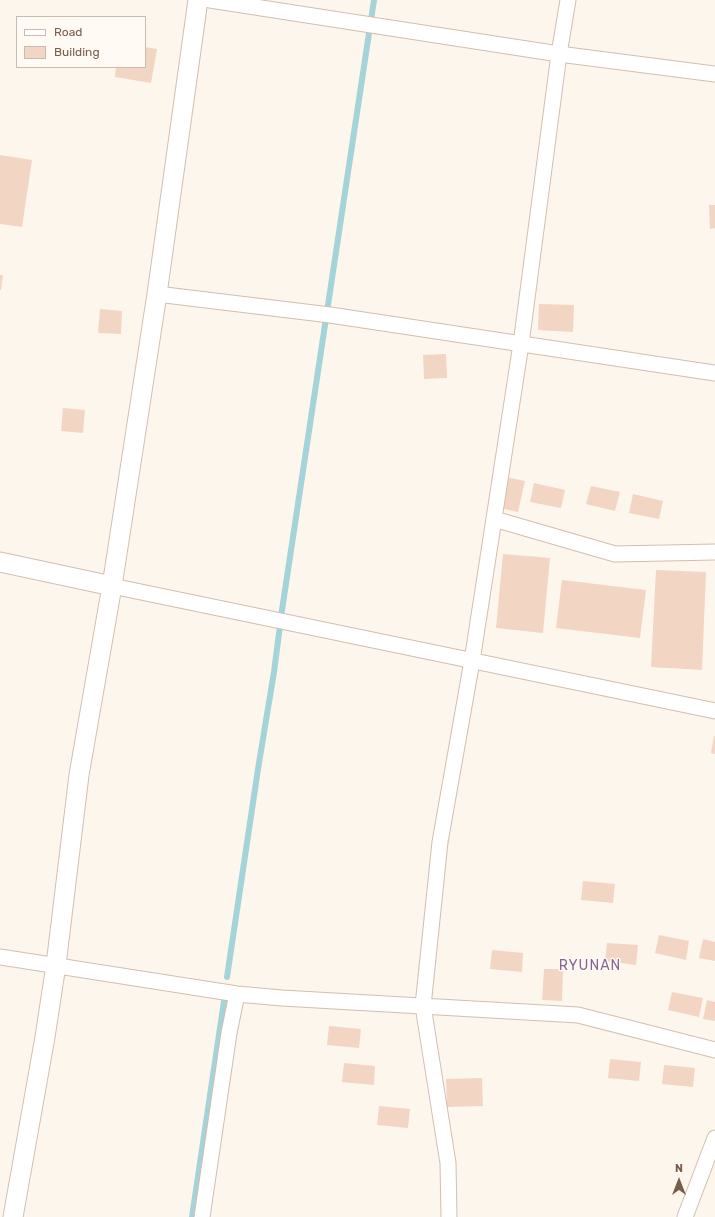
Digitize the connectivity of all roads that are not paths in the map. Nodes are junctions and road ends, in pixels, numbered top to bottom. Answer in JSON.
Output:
{"nodes":[{"id":1,"x":198,"y":0,"type":"edge"},
{"id":2,"x":210,"y":0,"type":"edge"},
{"id":3,"x":568,"y":0,"type":"edge"},
{"id":4,"x":559,"y":54,"type":"junction"},
{"id":5,"x":715,"y":74,"type":"edge"},
{"id":6,"x":157,"y":294,"type":"junction"},
{"id":7,"x":521,"y":344,"type":"junction"},
{"id":8,"x":715,"y":373,"type":"edge"},
{"id":9,"x":494,"y":519,"type":"junction"},
{"id":10,"x":715,"y":552,"type":"edge"},
{"id":11,"x":0,"y":562,"type":"edge"},
{"id":12,"x":112,"y":586,"type":"junction"},
{"id":13,"x":472,"y":661,"type":"junction"},
{"id":14,"x":715,"y":711,"type":"edge"},
{"id":15,"x":0,"y":957,"type":"edge"},
{"id":16,"x":56,"y":965,"type":"junction"},
{"id":17,"x":236,"y":994,"type":"junction"},
{"id":18,"x":423,"y":1006,"type":"junction"},
{"id":19,"x":715,"y":1050,"type":"edge"},
{"id":20,"x":715,"y":1138,"type":"edge"},
{"id":21,"x":13,"y":1217,"type":"edge"},
{"id":22,"x":202,"y":1217,"type":"edge"},
{"id":23,"x":449,"y":1217,"type":"edge"},
{"id":24,"x":685,"y":1217,"type":"edge"}],
"edges":[{"from":1,"to":6,"type":"street"},
{"from":2,"to":4,"type":"street"},
{"from":3,"to":4,"type":"street"},
{"from":4,"to":5,"type":"street"},
{"from":4,"to":7,"type":"street"},
{"from":6,"to":7,"type":"street"},
{"from":6,"to":12,"type":"street"},
{"from":7,"to":8,"type":"street"},
{"from":7,"to":9,"type":"street"},
{"from":9,"to":10,"type":"street"},
{"from":9,"to":13,"type":"street"},
{"from":11,"to":12,"type":"street"},
{"from":12,"to":13,"type":"street"},
{"from":12,"to":16,"type":"street"},
{"from":13,"to":14,"type":"street"},
{"from":13,"to":18,"type":"street"},
{"from":15,"to":16,"type":"street"},
{"from":16,"to":17,"type":"street"},
{"from":16,"to":21,"type":"street"},
{"from":17,"to":18,"type":"street"},
{"from":17,"to":22,"type":"street"},
{"from":18,"to":19,"type":"street"},
{"from":18,"to":23,"type":"street"},
{"from":20,"to":24,"type":"street"}]}
